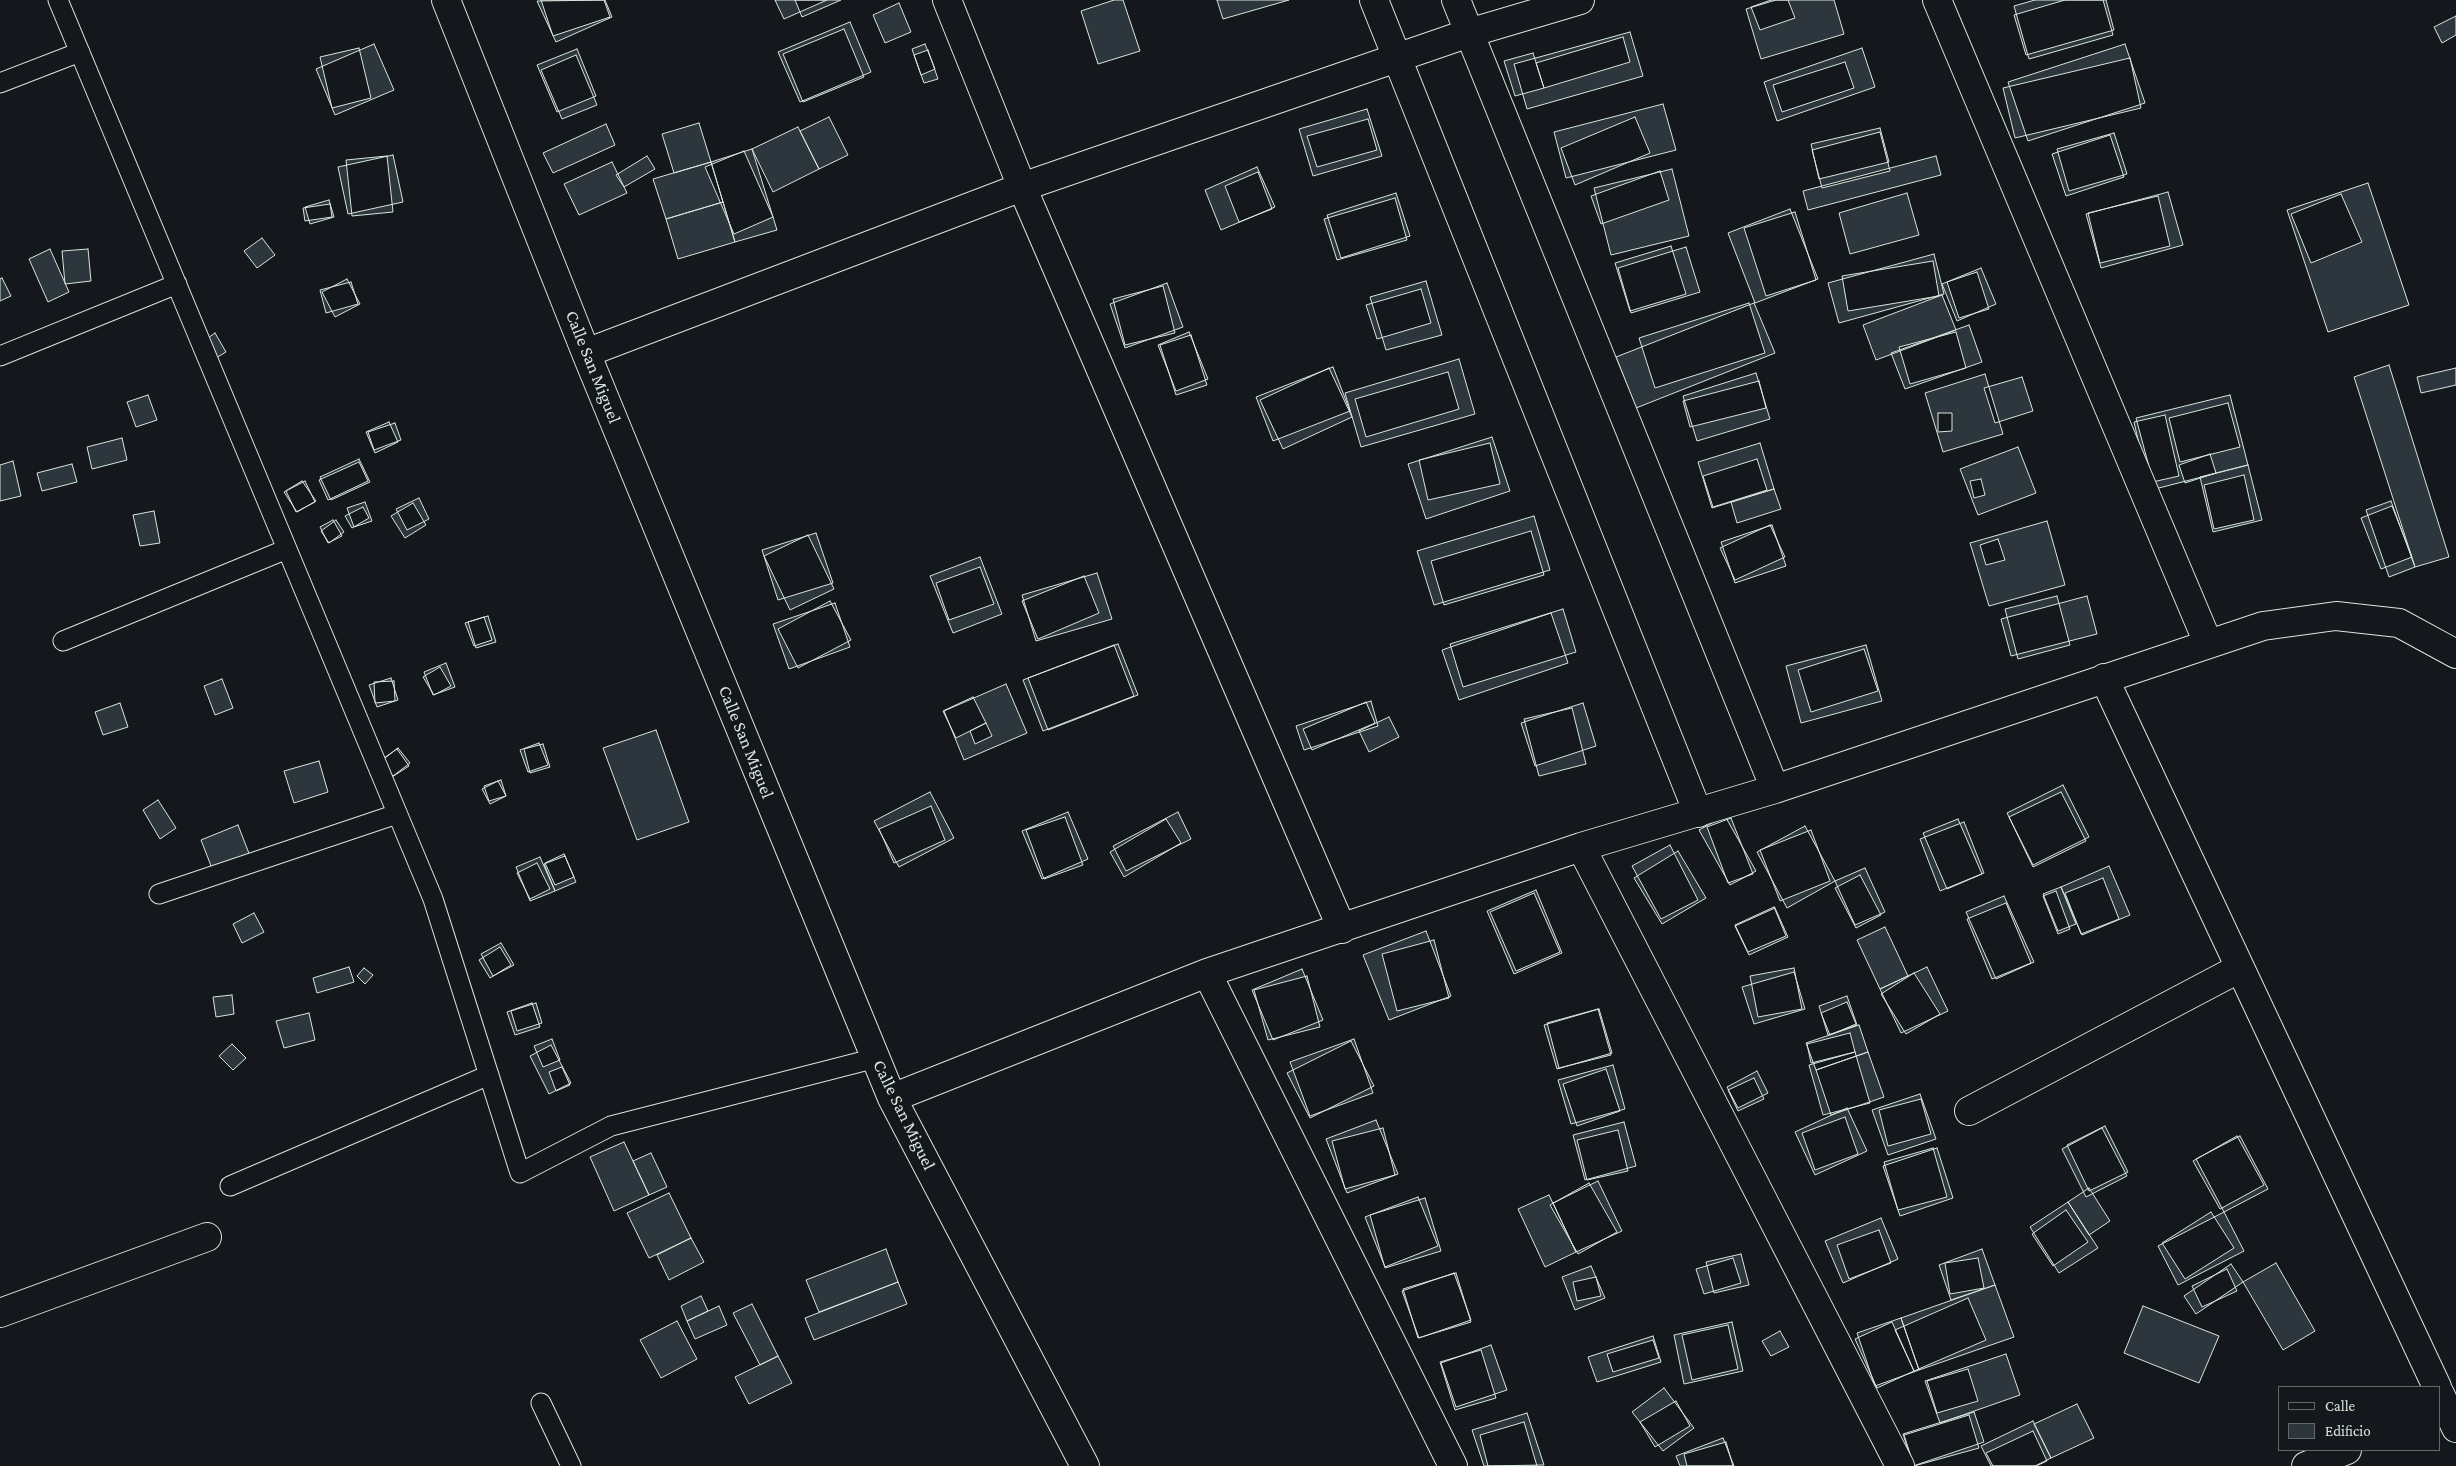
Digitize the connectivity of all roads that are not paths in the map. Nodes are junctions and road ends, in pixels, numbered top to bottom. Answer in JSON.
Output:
{"nodes":[{"id":1,"x":58,"y":0,"type":"edge"},
{"id":2,"x":446,"y":0,"type":"edge"},
{"id":3,"x":947,"y":0,"type":"edge"},
{"id":4,"x":1374,"y":0,"type":"edge"},
{"id":5,"x":1456,"y":0,"type":"edge"},
{"id":6,"x":1580,"y":0,"type":"edge"},
{"id":7,"x":1937,"y":0,"type":"edge"},
{"id":8,"x":1469,"y":33,"type":"junction"},
{"id":9,"x":80,"y":52,"type":"junction"},
{"id":10,"x":1398,"y":59,"type":"junction"},
{"id":11,"x":0,"y":83,"type":"edge"},
{"id":12,"x":1022,"y":186,"type":"junction"},
{"id":13,"x":176,"y":284,"type":"junction"},
{"id":14,"x":586,"y":353,"type":"junction"},
{"id":15,"x":0,"y":356,"type":"edge"},
{"id":16,"x":287,"y":548,"type":"junction"},
{"id":17,"x":63,"y":641,"type":"dead end"},
{"id":18,"x":2208,"y":643,"type":"junction"},
{"id":19,"x":2456,"y":654,"type":"edge"},
{"id":20,"x":2104,"y":678,"type":"junction"},
{"id":21,"x":1775,"y":788,"type":"junction"},
{"id":22,"x":1698,"y":813,"type":"junction"},
{"id":23,"x":397,"y":814,"type":"junction"},
{"id":24,"x":1581,"y":847,"type":"junction"},
{"id":25,"x":159,"y":894,"type":"dead end"},
{"id":26,"x":1342,"y":929,"type":"junction"},
{"id":27,"x":2240,"y":968,"type":"junction"},
{"id":28,"x":1206,"y":973,"type":"junction"},
{"id":29,"x":876,"y":1058,"type":"junction"},
{"id":30,"x":489,"y":1075,"type":"junction"},
{"id":31,"x":892,"y":1098,"type":"junction"},
{"id":32,"x":1969,"y":1111,"type":"dead end"},
{"id":33,"x":230,"y":1186,"type":"dead end"},
{"id":34,"x":207,"y":1237,"type":"dead end"},
{"id":35,"x":0,"y":1312,"type":"edge"},
{"id":36,"x":2435,"y":1386,"type":"edge"},
{"id":37,"x":541,"y":1403,"type":"dead end"},
{"id":38,"x":2344,"y":1451,"type":"edge"},
{"id":39,"x":571,"y":1466,"type":"edge"},
{"id":40,"x":1085,"y":1466,"type":"edge"},
{"id":41,"x":1453,"y":1466,"type":"edge"},
{"id":42,"x":1900,"y":1466,"type":"edge"},
{"id":43,"x":2306,"y":1466,"type":"edge"}],
"edges":[{"from":1,"to":9,"type":"lane"},
{"from":2,"to":14,"type":"street","name":"Calle San Miguel"},
{"from":3,"to":12,"type":"street"},
{"from":4,"to":10,"type":"street"},
{"from":5,"to":8,"type":"street"},
{"from":6,"to":8,"type":"street"},
{"from":7,"to":18,"type":"street"},
{"from":8,"to":10,"type":"street"},
{"from":8,"to":21,"type":"street"},
{"from":9,"to":11,"type":"lane"},
{"from":9,"to":13,"type":"lane"},
{"from":10,"to":12,"type":"street"},
{"from":10,"to":22,"type":"street"},
{"from":12,"to":14,"type":"street"},
{"from":12,"to":26,"type":"street"},
{"from":13,"to":15,"type":"lane"},
{"from":13,"to":16,"type":"lane"},
{"from":14,"to":29,"type":"street","name":"Calle San Miguel"},
{"from":16,"to":17,"type":"lane"},
{"from":16,"to":23,"type":"lane"},
{"from":18,"to":19,"type":"street"},
{"from":18,"to":20,"type":"street"},
{"from":20,"to":21,"type":"street"},
{"from":20,"to":27,"type":"street"},
{"from":21,"to":22,"type":"street"},
{"from":22,"to":24,"type":"street"},
{"from":23,"to":25,"type":"lane"},
{"from":23,"to":30,"type":"lane"},
{"from":24,"to":26,"type":"street"},
{"from":24,"to":42,"type":"street"},
{"from":26,"to":28,"type":"street"},
{"from":27,"to":32,"type":"street"},
{"from":27,"to":36,"type":"street"},
{"from":28,"to":31,"type":"street"},
{"from":28,"to":41,"type":"street"},
{"from":29,"to":30,"type":"lane"},
{"from":29,"to":31,"type":"street","name":"Calle San Miguel"},
{"from":30,"to":33,"type":"lane"},
{"from":31,"to":40,"type":"street","name":"Calle San Miguel"},
{"from":34,"to":35,"type":"street"},
{"from":37,"to":39,"type":"lane"},
{"from":38,"to":43,"type":"street"}]}
